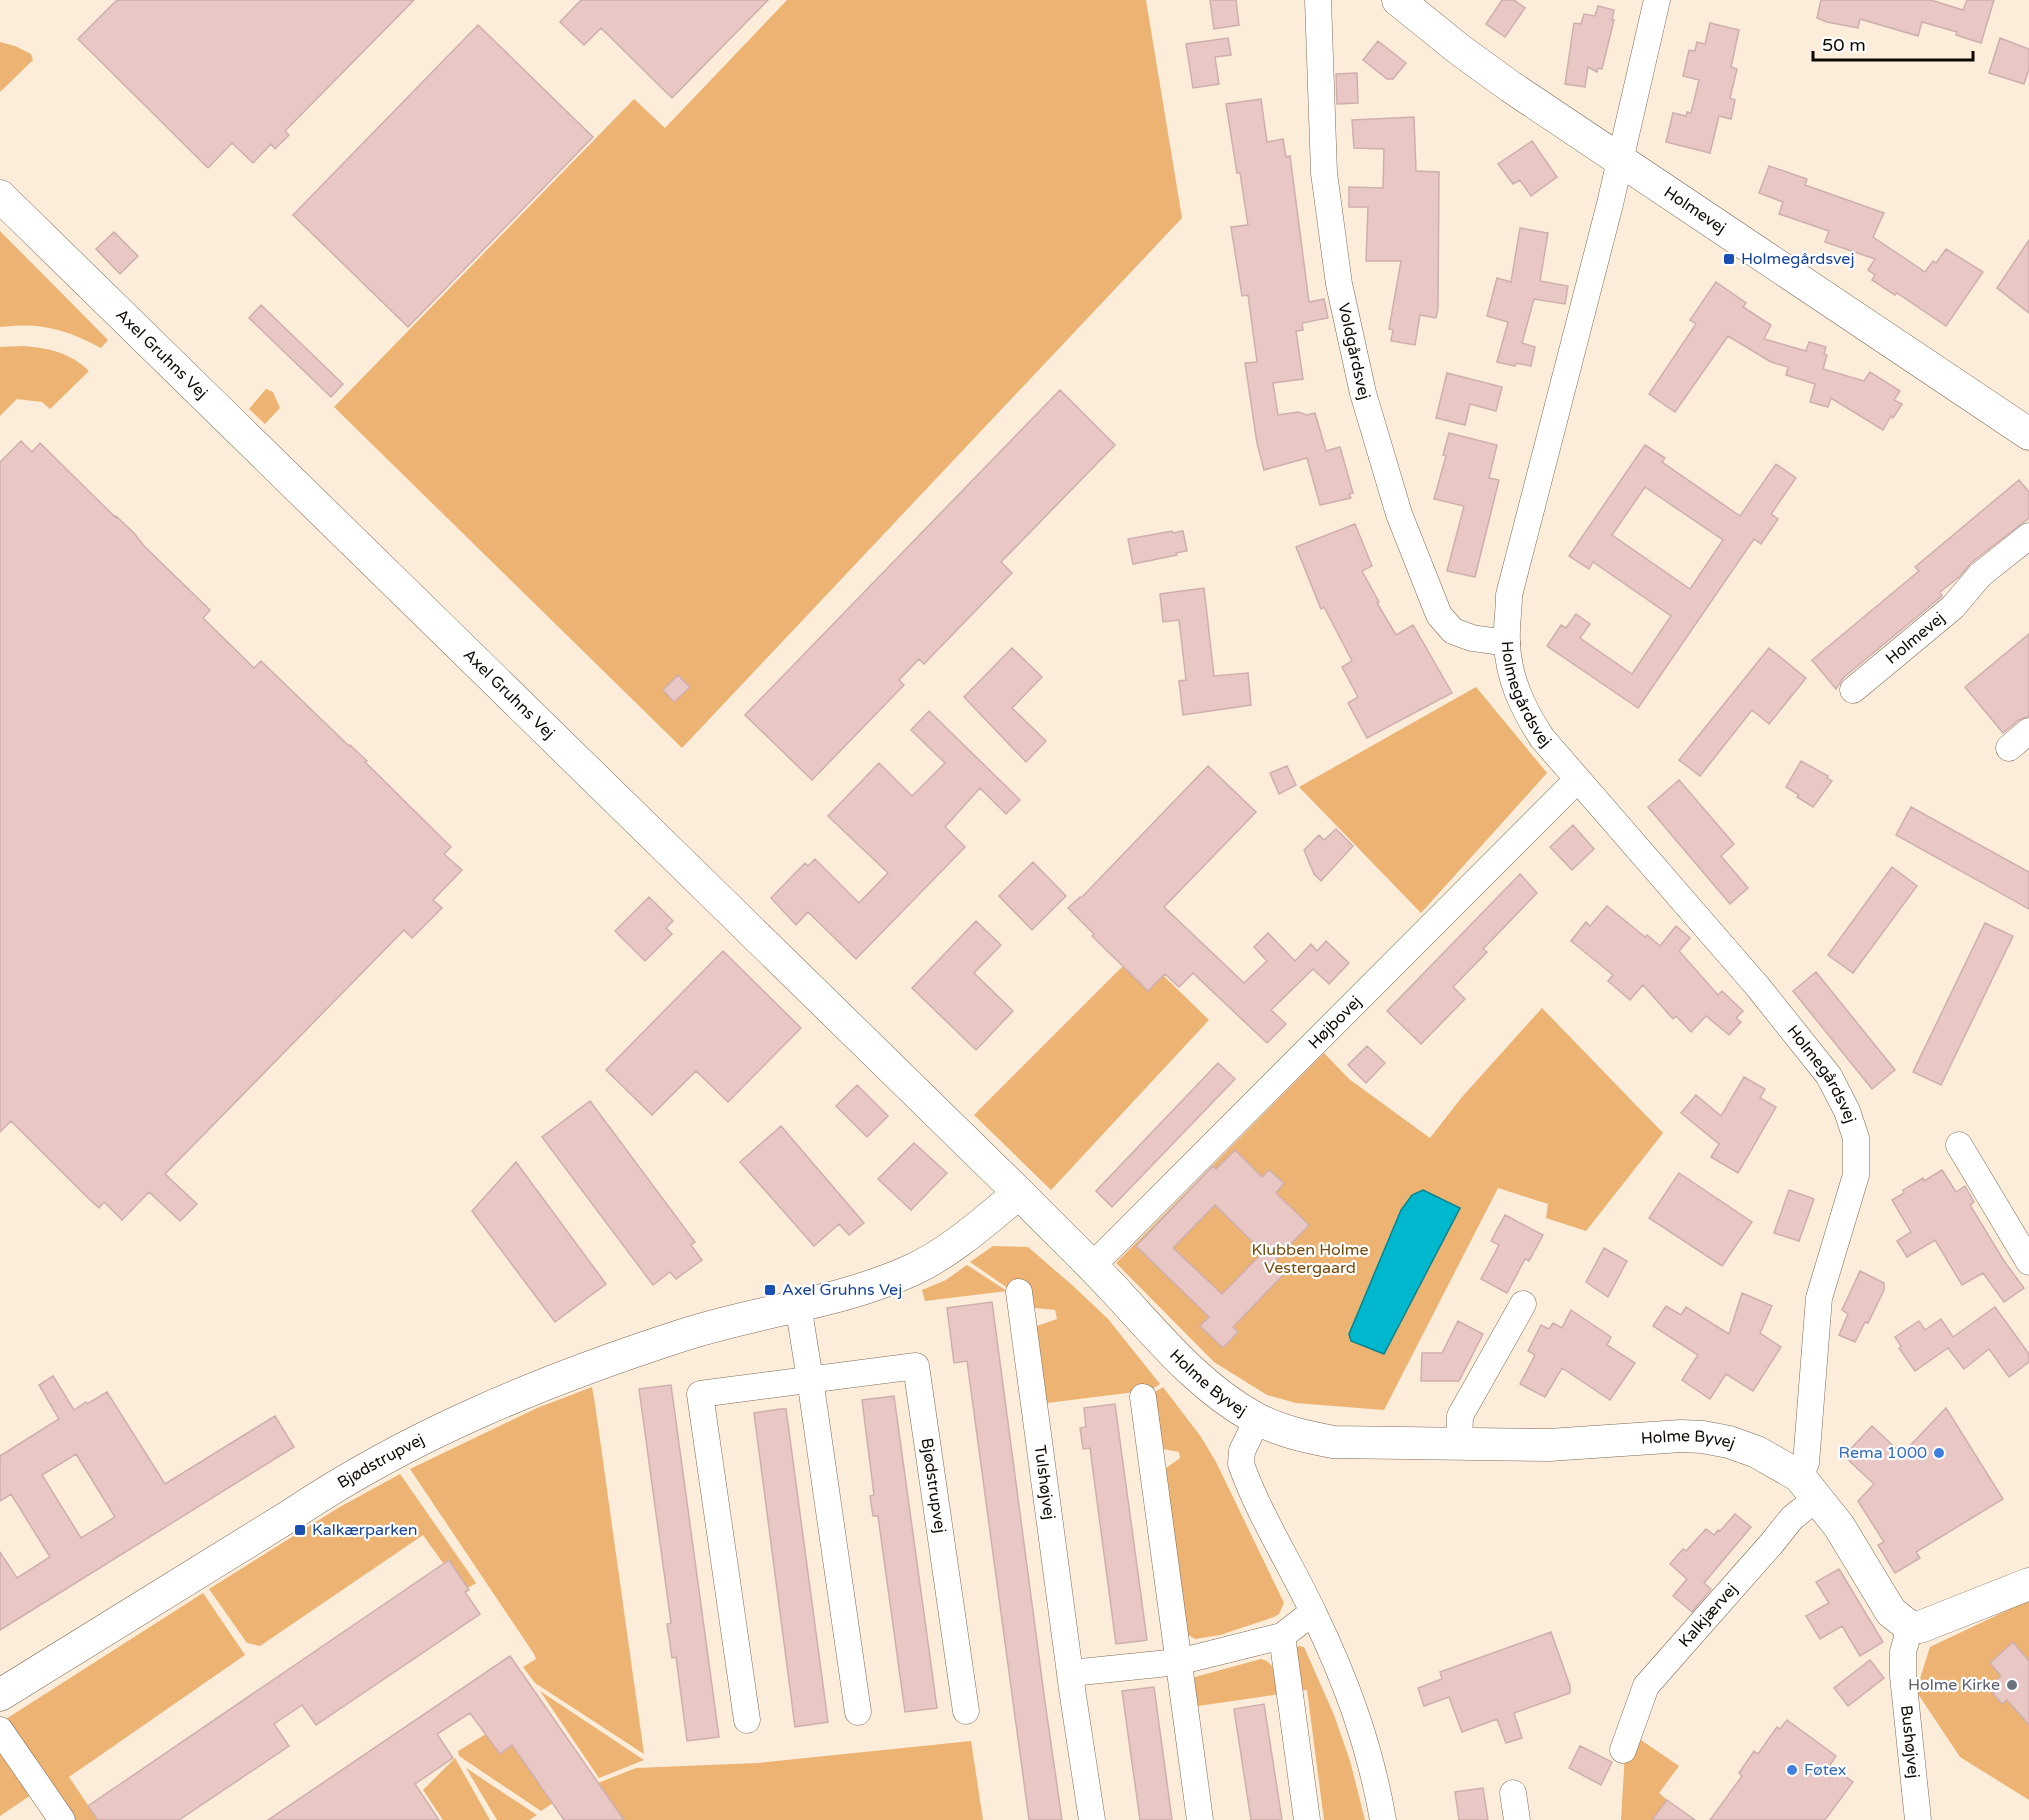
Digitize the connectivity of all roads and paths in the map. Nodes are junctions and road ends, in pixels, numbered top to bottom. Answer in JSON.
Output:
{"nodes":[{"id":1,"x":1318,"y":0,"type":"edge"},
{"id":2,"x":1398,"y":0,"type":"edge"},
{"id":3,"x":1657,"y":0,"type":"edge"},
{"id":4,"x":1620,"y":160,"type":"junction"},
{"id":5,"x":0,"y":196,"type":"edge"},
{"id":6,"x":2029,"y":434,"type":"edge"},
{"id":7,"x":2029,"y":536,"type":"edge"},
{"id":8,"x":1507,"y":643,"type":"junction"},
{"id":9,"x":1853,"y":690,"type":"dead end"},
{"id":10,"x":2029,"y":731,"type":"edge"},
{"id":11,"x":2008,"y":748,"type":"dead end"},
{"id":12,"x":1577,"y":780,"type":"junction"},
{"id":13,"x":1959,"y":1145,"type":"dead end"},
{"id":14,"x":1018,"y":1193,"type":"junction"},
{"id":15,"x":2029,"y":1262,"type":"edge"},
{"id":16,"x":1092,"y":1266,"type":"junction"},
{"id":17,"x":1018,"y":1292,"type":"dead end"},
{"id":18,"x":1523,"y":1304,"type":"dead end"},
{"id":19,"x":798,"y":1305,"type":"junction"},
{"id":20,"x":810,"y":1379,"type":"junction"},
{"id":21,"x":1143,"y":1397,"type":"dead end"},
{"id":22,"x":1257,"y":1420,"type":"junction"},
{"id":23,"x":1460,"y":1444,"type":"junction"},
{"id":24,"x":1808,"y":1487,"type":"junction"},
{"id":25,"x":2029,"y":1584,"type":"edge"},
{"id":26,"x":1313,"y":1612,"type":"junction"},
{"id":27,"x":1910,"y":1627,"type":"junction"},
{"id":28,"x":1282,"y":1636,"type":"junction"},
{"id":29,"x":1178,"y":1662,"type":"junction"},
{"id":30,"x":1071,"y":1673,"type":"junction"},
{"id":31,"x":0,"y":1695,"type":"edge"},
{"id":32,"x":966,"y":1711,"type":"dead end"},
{"id":33,"x":858,"y":1712,"type":"dead end"},
{"id":34,"x":747,"y":1720,"type":"dead end"},
{"id":35,"x":0,"y":1730,"type":"edge"},
{"id":36,"x":1623,"y":1750,"type":"dead end"},
{"id":37,"x":1513,"y":1793,"type":"dead end"},
{"id":38,"x":62,"y":1820,"type":"edge"},
{"id":39,"x":1092,"y":1820,"type":"edge"},
{"id":40,"x":1200,"y":1820,"type":"edge"},
{"id":41,"x":1307,"y":1820,"type":"edge"},
{"id":42,"x":1383,"y":1820,"type":"edge"},
{"id":43,"x":1517,"y":1820,"type":"edge"},
{"id":44,"x":1918,"y":1820,"type":"edge"}],
"edges":[{"from":1,"to":8,"type":"street","name":"Voldgårdsvej"},
{"from":2,"to":4,"type":"street","name":"Holmevej"},
{"from":3,"to":4,"type":"street","name":"Holmegårdsvej"},
{"from":4,"to":6,"type":"street","name":"Holmevej"},
{"from":4,"to":8,"type":"street","name":"Holmegårdsvej"},
{"from":5,"to":14,"type":"street","name":"Axel Gruhns Vej"},
{"from":7,"to":9,"type":"street","name":"Holmevej"},
{"from":8,"to":12,"type":"street","name":"Holmegårdsvej"},
{"from":10,"to":11,"type":"street"},
{"from":12,"to":16,"type":"street","name":"Højbovej"},
{"from":12,"to":24,"type":"street","name":"Holmegårdsvej"},
{"from":13,"to":15,"type":"street"},
{"from":14,"to":16,"type":"street","name":"Holme Byvej"},
{"from":14,"to":19,"type":"street","name":"Bjødstrupvej"},
{"from":16,"to":22,"type":"street","name":"Holme Byvej"},
{"from":17,"to":30,"type":"street","name":"Tulshøjvej"},
{"from":18,"to":23,"type":"street"},
{"from":19,"to":20,"type":"street"},
{"from":19,"to":31,"type":"street","name":"Bjødstrupvej"},
{"from":20,"to":32,"type":"street","name":"Bjødstrupvej"},
{"from":20,"to":33,"type":"street"},
{"from":20,"to":34,"type":"street","name":"Bjødstrupvej"},
{"from":21,"to":29,"type":"street"},
{"from":22,"to":23,"type":"street","name":"Holme Byvej"},
{"from":22,"to":26,"type":"street"},
{"from":23,"to":24,"type":"street","name":"Holme Byvej"},
{"from":24,"to":27,"type":"street","name":"Holme Byvej"},
{"from":24,"to":36,"type":"street","name":"Kalkjærvej"},
{"from":25,"to":27,"type":"street"},
{"from":26,"to":28,"type":"street"},
{"from":26,"to":42,"type":"street"},
{"from":27,"to":44,"type":"street","name":"Bushøjvej"},
{"from":28,"to":29,"type":"street"},
{"from":28,"to":41,"type":"street"},
{"from":29,"to":30,"type":"street"},
{"from":29,"to":40,"type":"street"},
{"from":30,"to":39,"type":"street","name":"Tulshøjvej"},
{"from":35,"to":38,"type":"street"},
{"from":37,"to":43,"type":"street"}]}
